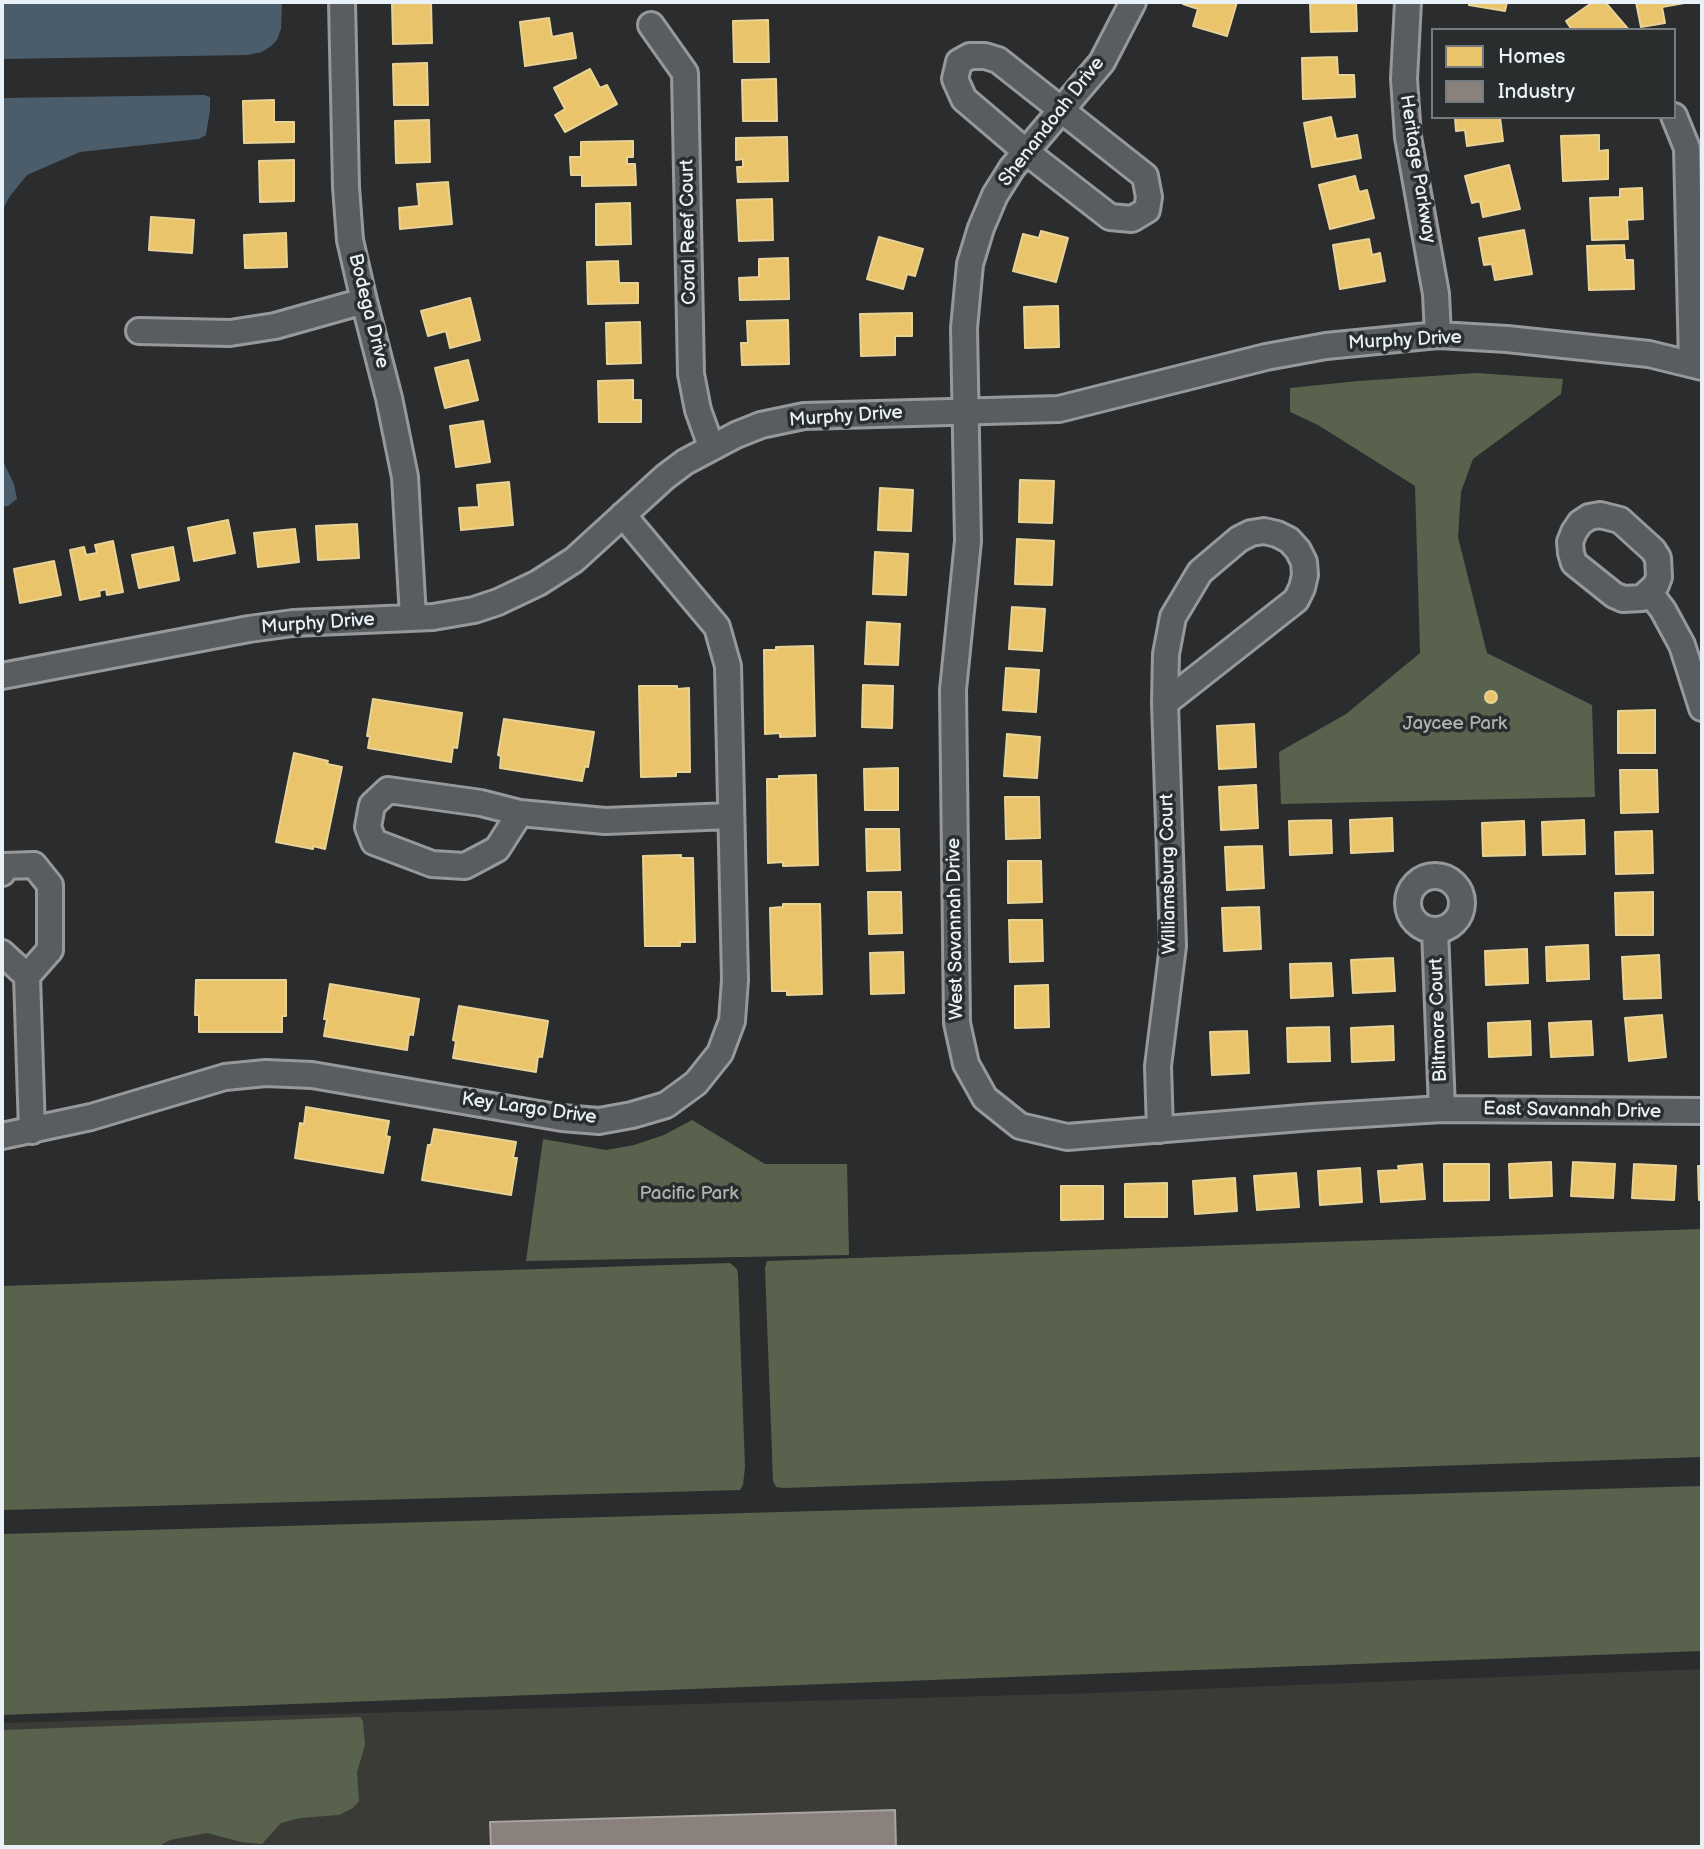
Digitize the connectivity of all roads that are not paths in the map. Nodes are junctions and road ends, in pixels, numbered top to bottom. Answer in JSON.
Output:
{"nodes":[{"id":1,"x":342,"y":2,"type":"edge"},
{"id":2,"x":1133,"y":2,"type":"edge"},
{"id":3,"x":1408,"y":2,"type":"edge"},
{"id":4,"x":652,"y":25,"type":"dead end"},
{"id":5,"x":1063,"y":109,"type":"junction"},
{"id":6,"x":1675,"y":119,"type":"edge"},
{"id":7,"x":1025,"y":151,"type":"junction"},
{"id":8,"x":363,"y":301,"type":"junction"},
{"id":9,"x":139,"y":331,"type":"dead end"},
{"id":10,"x":1438,"y":335,"type":"junction"},
{"id":11,"x":1697,"y":365,"type":"edge"},
{"id":12,"x":964,"y":412,"type":"junction"},
{"id":13,"x":711,"y":446,"type":"junction"},
{"id":14,"x":623,"y":515,"type":"junction"},
{"id":15,"x":1650,"y":593,"type":"dead end"},
{"id":16,"x":413,"y":617,"type":"junction"},
{"id":17,"x":2,"y":676,"type":"edge"},
{"id":18,"x":1165,"y":703,"type":"junction"},
{"id":19,"x":1702,"y":708,"type":"edge"},
{"id":20,"x":520,"y":813,"type":"junction"},
{"id":21,"x":732,"y":816,"type":"junction"},
{"id":22,"x":2,"y":873,"type":"edge"},
{"id":23,"x":1435,"y":930,"type":"dead end"},
{"id":24,"x":2,"y":953,"type":"edge"},
{"id":25,"x":27,"y":976,"type":"junction"},
{"id":26,"x":1442,"y":1110,"type":"junction"},
{"id":27,"x":1702,"y":1111,"type":"edge"},
{"id":28,"x":1160,"y":1130,"type":"junction"},
{"id":29,"x":32,"y":1131,"type":"junction"},
{"id":30,"x":2,"y":1136,"type":"edge"}],
"edges":[{"from":1,"to":8,"type":"street","name":"Bodega Drive"},
{"from":2,"to":5,"type":"street","name":"Shenandoah Drive"},
{"from":3,"to":10,"type":"street","name":"Heritage Parkway"},
{"from":4,"to":13,"type":"street","name":"Coral Reef Court"},
{"from":5,"to":7,"type":"street","name":"Shenandoah Drive"},
{"from":5,"to":7,"type":"street"},
{"from":5,"to":7,"type":"street"},
{"from":6,"to":11,"type":"street"},
{"from":7,"to":12,"type":"street","name":"Shenandoah Drive"},
{"from":8,"to":9,"type":"street"},
{"from":8,"to":16,"type":"street","name":"Bodega Drive"},
{"from":10,"to":11,"type":"street","name":"Murphy Drive"},
{"from":10,"to":12,"type":"street","name":"Murphy Drive"},
{"from":12,"to":13,"type":"street","name":"Murphy Drive"},
{"from":12,"to":28,"type":"street","name":"West Savannah Drive"},
{"from":13,"to":14,"type":"street","name":"Murphy Drive"},
{"from":14,"to":16,"type":"street","name":"Murphy Drive"},
{"from":14,"to":21,"type":"street","name":"Key Largo Drive"},
{"from":15,"to":19,"type":"street"},
{"from":16,"to":17,"type":"street","name":"Murphy Drive"},
{"from":18,"to":18,"type":"street","name":"Williamsburg Court"},
{"from":18,"to":28,"type":"street","name":"Williamsburg Court"},
{"from":20,"to":20,"type":"street"},
{"from":20,"to":21,"type":"street"},
{"from":21,"to":29,"type":"street","name":"Key Largo Drive"},
{"from":22,"to":25,"type":"street"},
{"from":23,"to":26,"type":"street","name":"Biltmore Court"},
{"from":24,"to":25,"type":"street"},
{"from":25,"to":29,"type":"street"},
{"from":26,"to":27,"type":"street","name":"East Savannah Drive"},
{"from":26,"to":28,"type":"street","name":"West Savannah Drive"},
{"from":29,"to":30,"type":"street","name":"Key Largo Drive"}]}
